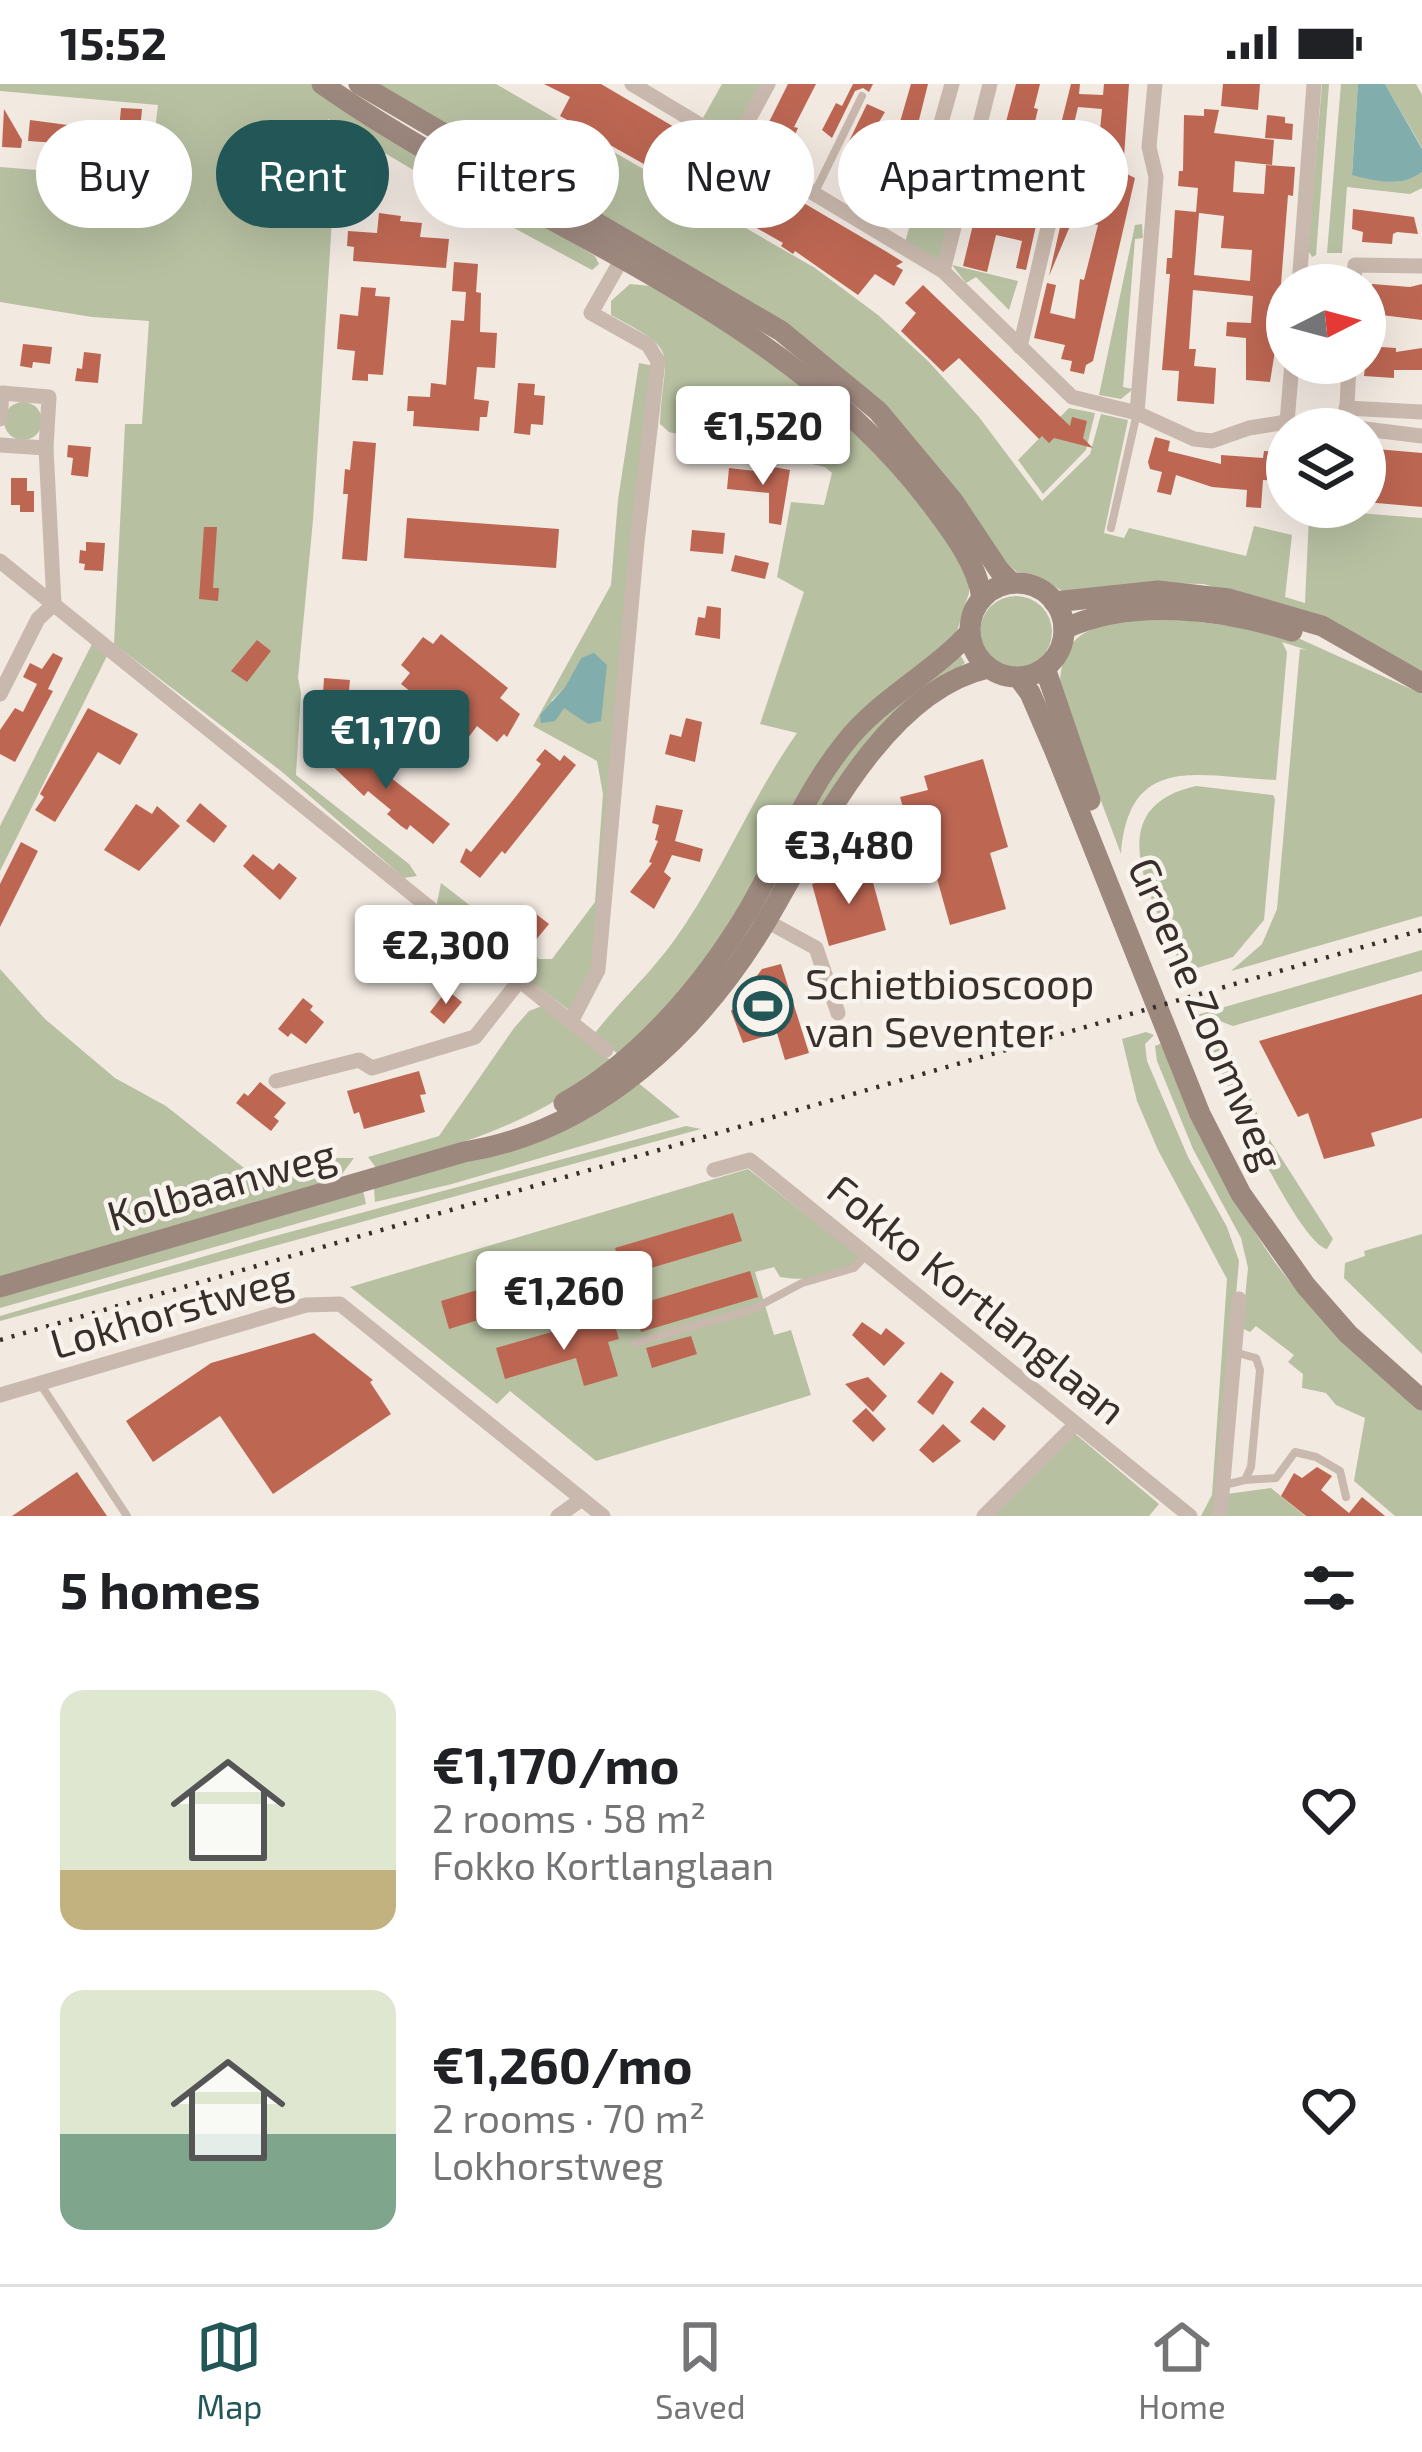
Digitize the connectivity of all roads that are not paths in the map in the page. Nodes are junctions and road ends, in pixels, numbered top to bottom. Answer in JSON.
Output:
{"nodes":[{"id":1,"x":322,"y":84,"type":"edge"},
{"id":2,"x":359,"y":84,"type":"edge"},
{"id":3,"x":632,"y":84,"type":"edge"},
{"id":4,"x":768,"y":84,"type":"edge"},
{"id":5,"x":952,"y":84,"type":"edge"},
{"id":6,"x":990,"y":84,"type":"edge"},
{"id":7,"x":1155,"y":84,"type":"edge"},
{"id":8,"x":1314,"y":84,"type":"edge"},
{"id":9,"x":862,"y":96,"type":"dead end"},
{"id":10,"x":695,"y":120,"type":"edge"},
{"id":11,"x":748,"y":120,"type":"edge"},
{"id":12,"x":942,"y":120,"type":"edge"},
{"id":13,"x":814,"y":192,"type":"joint"},
{"id":14,"x":1048,"y":228,"type":"edge"},
{"id":15,"x":626,"y":251,"type":"junction"},
{"id":16,"x":1301,"y":264,"type":"edge"},
{"id":17,"x":1386,"y":265,"type":"edge"},
{"id":18,"x":1422,"y":266,"type":"edge"},
{"id":19,"x":943,"y":271,"type":"junction"},
{"id":20,"x":1020,"y":347,"type":"junction"},
{"id":21,"x":1290,"y":384,"type":"edge"},
{"id":22,"x":1347,"y":384,"type":"edge"},
{"id":23,"x":1346,"y":408,"type":"edge"},
{"id":24,"x":1386,"y":410,"type":"edge"},
{"id":25,"x":1422,"y":412,"type":"edge"},
{"id":26,"x":1137,"y":413,"type":"junction"},
{"id":27,"x":0,"y":419,"type":"edge"},
{"id":28,"x":1386,"y":432,"type":"edge"},
{"id":29,"x":1422,"y":436,"type":"edge"},
{"id":30,"x":0,"y":445,"type":"edge"},
{"id":31,"x":46,"y":448,"type":"junction"},
{"id":32,"x":1111,"y":528,"type":"dead end"},
{"id":33,"x":0,"y":561,"type":"edge"},
{"id":34,"x":1012,"y":583,"type":"junction"},
{"id":35,"x":982,"y":598,"type":"junction"},
{"id":36,"x":1054,"y":602,"type":"junction"},
{"id":37,"x":54,"y":604,"type":"junction"},
{"id":38,"x":1064,"y":629,"type":"junction"},
{"id":39,"x":969,"y":633,"type":"junction"},
{"id":40,"x":988,"y":668,"type":"junction"},
{"id":41,"x":1045,"y":668,"type":"junction"},
{"id":42,"x":1400,"y":672,"type":"junction"},
{"id":43,"x":1018,"y":678,"type":"junction"},
{"id":44,"x":1422,"y":683,"type":"edge"},
{"id":45,"x":0,"y":694,"type":"edge"},
{"id":46,"x":757,"y":916,"type":"junction"},
{"id":47,"x":520,"y":980,"type":"junction"},
{"id":48,"x":838,"y":1012,"type":"dead end"},
{"id":49,"x":571,"y":1022,"type":"junction"},
{"id":50,"x":606,"y":1050,"type":"dead end"},
{"id":51,"x":276,"y":1081,"type":"dead end"},
{"id":52,"x":714,"y":1170,"type":"dead end"},
{"id":53,"x":867,"y":1254,"type":"junction"},
{"id":54,"x":0,"y":1287,"type":"edge"},
{"id":55,"x":1239,"y":1299,"type":"dead end"},
{"id":56,"x":634,"y":1343,"type":"dead end"},
{"id":57,"x":1234,"y":1352,"type":"junction"},
{"id":58,"x":40,"y":1383,"type":"junction"},
{"id":59,"x":1422,"y":1386,"type":"edge"},
{"id":60,"x":0,"y":1395,"type":"edge"},
{"id":61,"x":1422,"y":1400,"type":"edge"},
{"id":62,"x":1076,"y":1424,"type":"junction"},
{"id":63,"x":1245,"y":1480,"type":"junction"},
{"id":64,"x":1222,"y":1486,"type":"junction"},
{"id":65,"x":1346,"y":1498,"type":"dead end"},
{"id":66,"x":582,"y":1499,"type":"junction"},
{"id":67,"x":127,"y":1516,"type":"edge"},
{"id":68,"x":558,"y":1516,"type":"edge"},
{"id":69,"x":603,"y":1516,"type":"edge"},
{"id":70,"x":984,"y":1516,"type":"edge"},
{"id":71,"x":1190,"y":1516,"type":"edge"},
{"id":72,"x":1220,"y":1516,"type":"edge"}],
"edges":[{"from":1,"to":15,"type":"main road"},
{"from":2,"to":15,"type":"main road"},
{"from":3,"to":10,"type":"street"},
{"from":4,"to":11,"type":"street"},
{"from":5,"to":12,"type":"street"},
{"from":6,"to":19,"type":"street"},
{"from":7,"to":26,"type":"street"},
{"from":8,"to":16,"type":"street"},
{"from":9,"to":13,"type":"lane"},
{"from":13,"to":19,"type":"street"},
{"from":14,"to":20,"type":"street"},
{"from":15,"to":34,"type":"main road"},
{"from":15,"to":35,"type":"main road"},
{"from":15,"to":49,"type":"street"},
{"from":17,"to":18,"type":"street"},
{"from":19,"to":20,"type":"street"},
{"from":20,"to":26,"type":"street"},
{"from":21,"to":26,"type":"street"},
{"from":22,"to":23,"type":"street"},
{"from":24,"to":25,"type":"street"},
{"from":26,"to":32,"type":"lane"},
{"from":27,"to":31,"type":"street"},
{"from":28,"to":29,"type":"street"},
{"from":30,"to":31,"type":"street"},
{"from":31,"to":37,"type":"street"},
{"from":33,"to":37,"type":"street"},
{"from":34,"to":35,"type":"main road"},
{"from":34,"to":36,"type":"main road"},
{"from":35,"to":39,"type":"main road"},
{"from":36,"to":38,"type":"main road"},
{"from":36,"to":42,"type":"main road"},
{"from":37,"to":45,"type":"street"},
{"from":37,"to":47,"type":"street"},
{"from":38,"to":41,"type":"main road"},
{"from":38,"to":42,"type":"main road"},
{"from":39,"to":40,"type":"main road"},
{"from":39,"to":46,"type":"main road","name":"Kolbaanweg"},
{"from":40,"to":43,"type":"main road"},
{"from":40,"to":46,"type":"main road","name":"Kolbaanweg"},
{"from":41,"to":43,"type":"main road"},
{"from":41,"to":59,"type":"main road","name":"Groene Zoomweg"},
{"from":42,"to":44,"type":"main road"},
{"from":43,"to":61,"type":"main road","name":"Groene Zoomweg"},
{"from":46,"to":48,"type":"street"},
{"from":46,"to":54,"type":"main road","name":"Kolbaanweg"},
{"from":47,"to":49,"type":"street"},
{"from":47,"to":51,"type":"street"},
{"from":49,"to":50,"type":"street"},
{"from":52,"to":53,"type":"street","name":"Fokko Kortlanglaan"},
{"from":53,"to":56,"type":"lane"},
{"from":53,"to":62,"type":"street","name":"Fokko Kortlanglaan"},
{"from":55,"to":57,"type":"street"},
{"from":57,"to":63,"type":"lane"},
{"from":57,"to":64,"type":"street"},
{"from":58,"to":60,"type":"street","name":"Lokhorstweg"},
{"from":58,"to":66,"type":"street","name":"Lokhorstweg"},
{"from":58,"to":67,"type":"lane"},
{"from":62,"to":70,"type":"street"},
{"from":62,"to":71,"type":"street","name":"Fokko Kortlanglaan"},
{"from":63,"to":64,"type":"lane"},
{"from":63,"to":65,"type":"lane"},
{"from":64,"to":72,"type":"street"},
{"from":66,"to":68,"type":"street"},
{"from":66,"to":69,"type":"street"}]}
